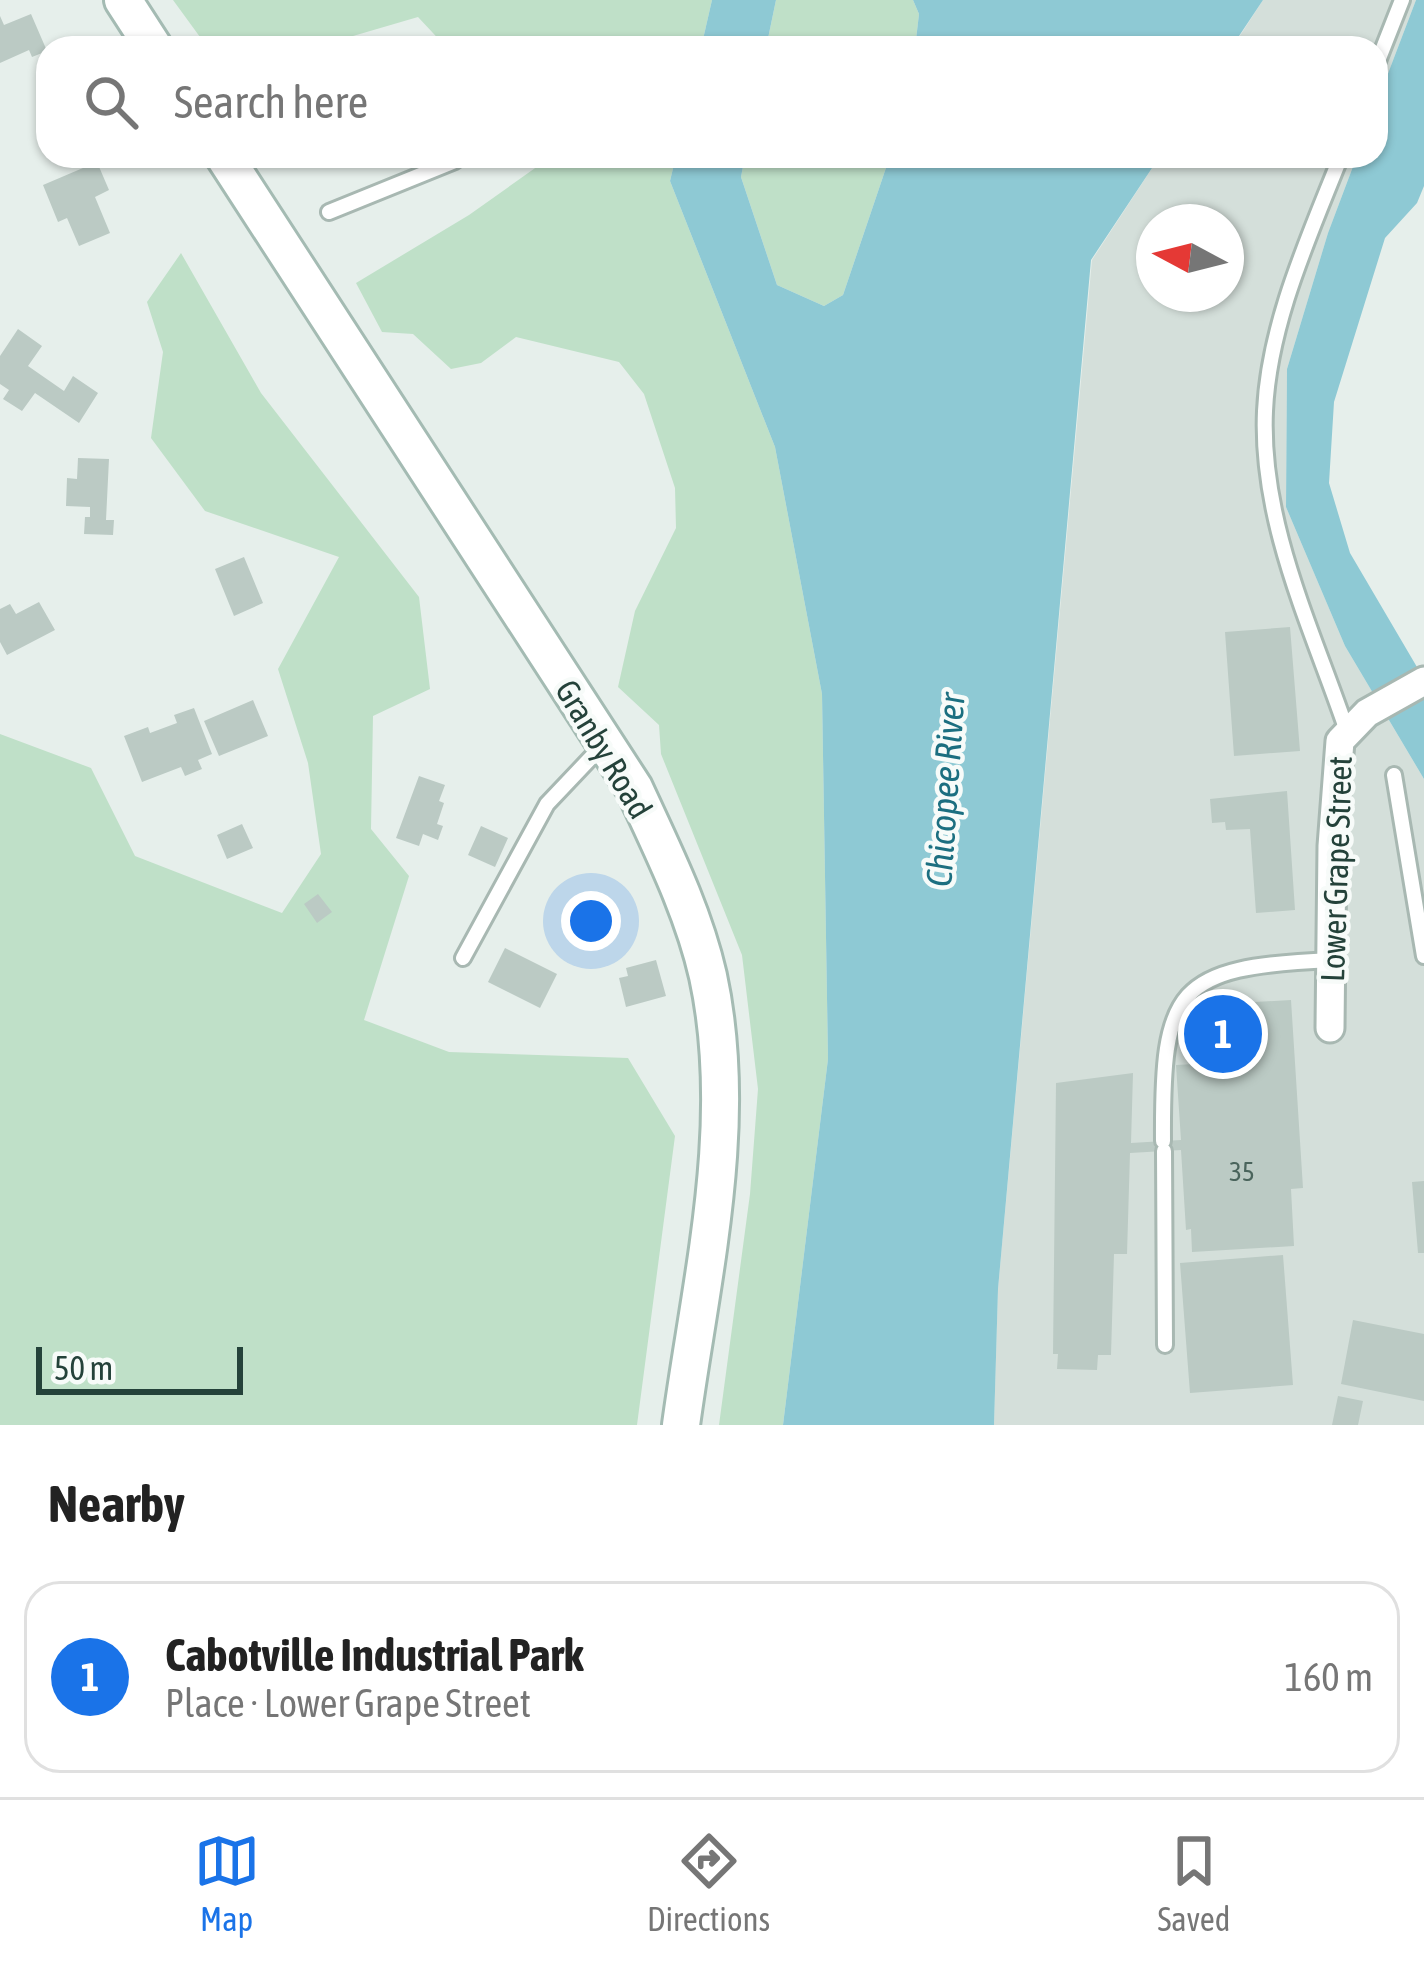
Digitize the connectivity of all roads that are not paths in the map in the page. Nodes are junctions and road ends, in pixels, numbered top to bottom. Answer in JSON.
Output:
{"nodes":[{"id":1,"x":123,"y":0,"type":"edge"},
{"id":2,"x":1402,"y":0,"type":"edge"},
{"id":3,"x":146,"y":36,"type":"edge"},
{"id":4,"x":1388,"y":36,"type":"edge"},
{"id":5,"x":240,"y":168,"type":"edge"},
{"id":6,"x":438,"y":168,"type":"edge"},
{"id":7,"x":1336,"y":168,"type":"edge"},
{"id":8,"x":329,"y":212,"type":"dead end"},
{"id":9,"x":1424,"y":681,"type":"edge"},
{"id":10,"x":1347,"y":731,"type":"junction"},
{"id":11,"x":605,"y":743,"type":"junction"},
{"id":12,"x":1394,"y":775,"type":"dead end"},
{"id":13,"x":1424,"y":956,"type":"edge"},
{"id":14,"x":463,"y":958,"type":"dead end"},
{"id":15,"x":1331,"y":960,"type":"junction"},
{"id":16,"x":1330,"y":1028,"type":"dead end"},
{"id":17,"x":1165,"y":1345,"type":"dead end"},
{"id":18,"x":681,"y":1425,"type":"edge"}],
"edges":[{"from":1,"to":3,"type":"main road"},
{"from":2,"to":4,"type":"lane"},
{"from":5,"to":11,"type":"main road","name":"Granby Road"},
{"from":6,"to":8,"type":"lane"},
{"from":7,"to":10,"type":"lane"},
{"from":9,"to":10,"type":"street","name":"Lower Grape Street"},
{"from":10,"to":15,"type":"street","name":"Lower Grape Street"},
{"from":11,"to":14,"type":"lane"},
{"from":11,"to":18,"type":"main road","name":"Granby Road"},
{"from":12,"to":13,"type":"lane"},
{"from":15,"to":16,"type":"street","name":"Lower Grape Street"},
{"from":15,"to":17,"type":"lane"}]}
